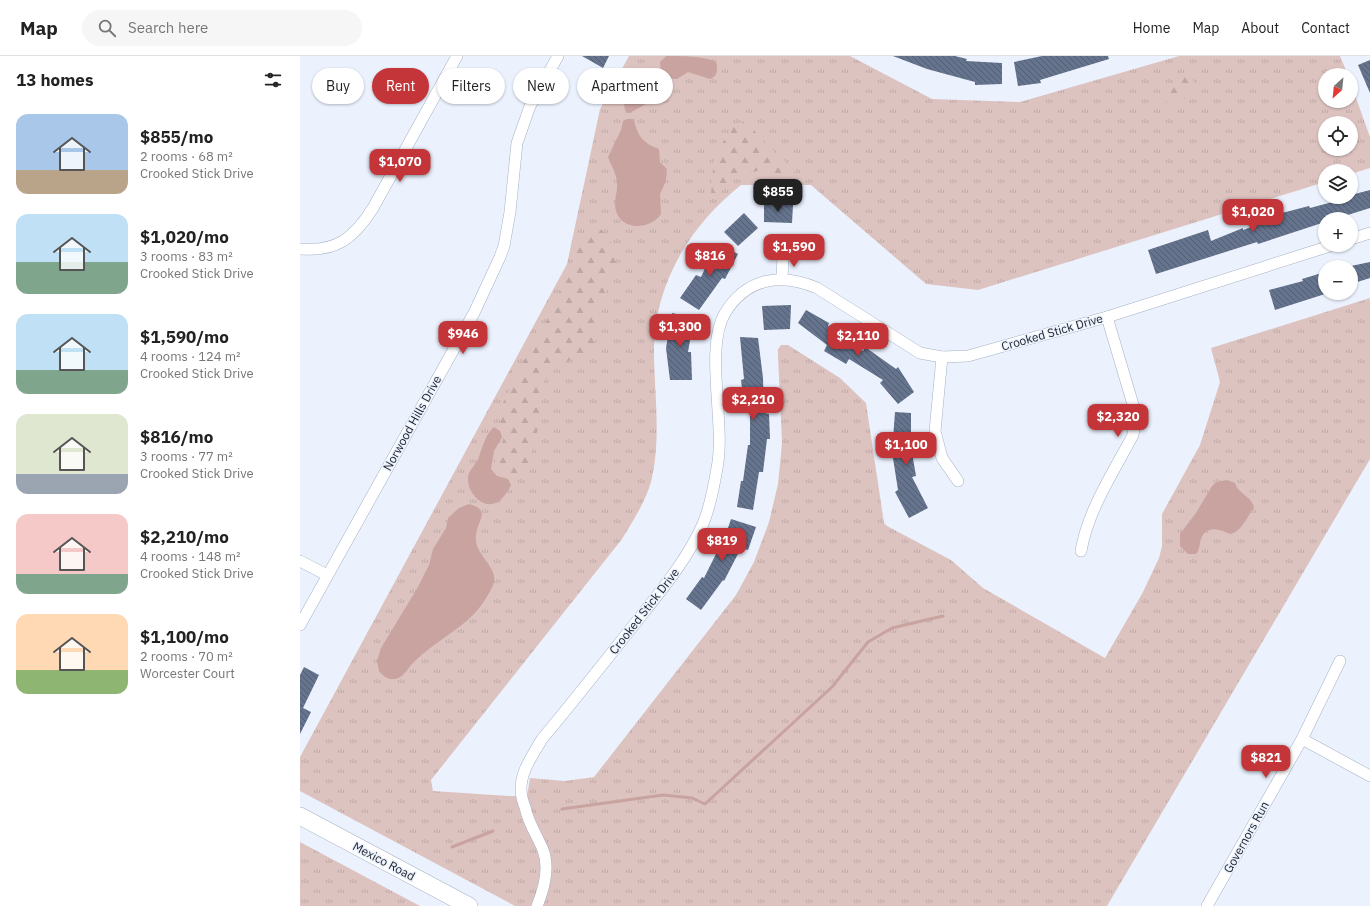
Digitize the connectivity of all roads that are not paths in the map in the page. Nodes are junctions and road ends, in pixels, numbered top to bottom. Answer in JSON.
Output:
{"nodes":[{"id":1,"x":457,"y":56,"type":"edge"},
{"id":2,"x":558,"y":56,"type":"edge"},
{"id":3,"x":1370,"y":233,"type":"edge"},
{"id":4,"x":1358,"y":237,"type":"edge"},
{"id":5,"x":300,"y":249,"type":"edge"},
{"id":6,"x":1318,"y":250,"type":"edge"},
{"id":7,"x":783,"y":256,"type":"dead end"},
{"id":8,"x":782,"y":279,"type":"junction"},
{"id":9,"x":1107,"y":317,"type":"junction"},
{"id":10,"x":942,"y":357,"type":"junction"},
{"id":11,"x":958,"y":481,"type":"dead end"},
{"id":12,"x":1081,"y":551,"type":"dead end"},
{"id":13,"x":300,"y":560,"type":"edge"},
{"id":14,"x":327,"y":574,"type":"junction"},
{"id":15,"x":300,"y":625,"type":"edge"},
{"id":16,"x":1340,"y":661,"type":"dead end"},
{"id":17,"x":1302,"y":739,"type":"junction"},
{"id":18,"x":1370,"y":776,"type":"edge"},
{"id":19,"x":300,"y":816,"type":"edge"},
{"id":20,"x":469,"y":906,"type":"edge"},
{"id":21,"x":537,"y":906,"type":"edge"},
{"id":22,"x":1207,"y":906,"type":"edge"}],
"edges":[{"from":1,"to":5,"type":"street"},
{"from":2,"to":14,"type":"street","name":"Norwood Hills Drive"},
{"from":3,"to":4,"type":"street"},
{"from":6,"to":9,"type":"street","name":"Crooked Stick Drive"},
{"from":7,"to":8,"type":"street"},
{"from":8,"to":10,"type":"street","name":"Crooked Stick Drive"},
{"from":8,"to":21,"type":"street","name":"Crooked Stick Drive"},
{"from":9,"to":10,"type":"street","name":"Crooked Stick Drive"},
{"from":9,"to":12,"type":"street"},
{"from":10,"to":11,"type":"street"},
{"from":13,"to":14,"type":"street"},
{"from":14,"to":15,"type":"street","name":"Norwood Hills Drive"},
{"from":16,"to":17,"type":"street","name":"Governors Run"},
{"from":17,"to":18,"type":"street"},
{"from":17,"to":22,"type":"street","name":"Governors Run"},
{"from":19,"to":20,"type":"main road","name":"Mexico Road"}]}
